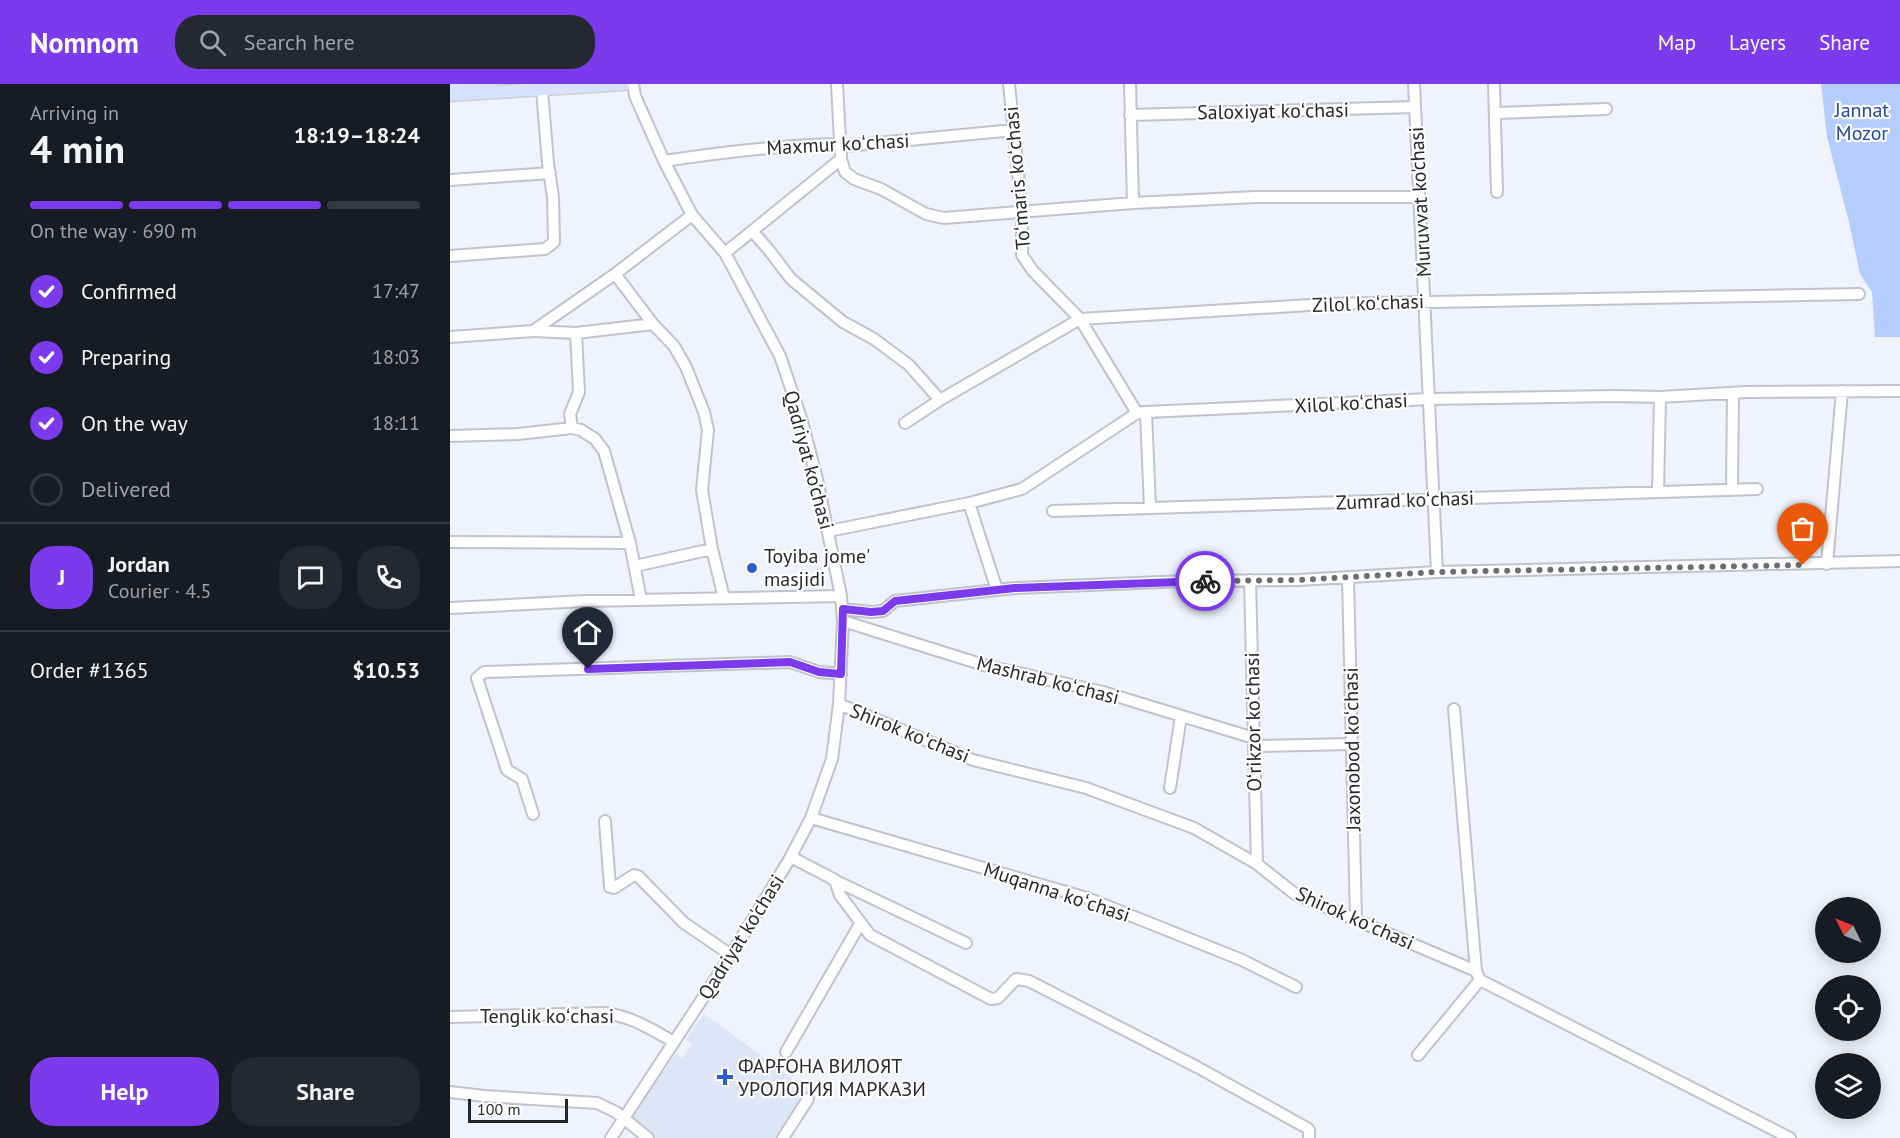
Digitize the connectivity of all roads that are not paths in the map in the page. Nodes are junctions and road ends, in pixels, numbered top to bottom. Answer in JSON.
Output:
{"nodes":[{"id":1,"x":490,"y":84,"type":"edge"},
{"id":2,"x":623,"y":84,"type":"edge"},
{"id":3,"x":633,"y":84,"type":"edge"},
{"id":4,"x":837,"y":84,"type":"edge"},
{"id":5,"x":1009,"y":84,"type":"edge"},
{"id":6,"x":1130,"y":84,"type":"edge"},
{"id":7,"x":1414,"y":84,"type":"edge"},
{"id":8,"x":1494,"y":84,"type":"edge"},
{"id":9,"x":450,"y":86,"type":"edge"},
{"id":10,"x":540,"y":87,"type":"edge"},
{"id":11,"x":450,"y":95,"type":"edge"},
{"id":12,"x":1415,"y":107,"type":"junction"},
{"id":13,"x":1606,"y":109,"type":"dead end"},
{"id":14,"x":1496,"y":113,"type":"junction"},
{"id":15,"x":1130,"y":115,"type":"junction"},
{"id":16,"x":1014,"y":130,"type":"junction"},
{"id":17,"x":841,"y":144,"type":"junction"},
{"id":18,"x":841,"y":159,"type":"junction"},
{"id":19,"x":664,"y":161,"type":"junction"},
{"id":20,"x":550,"y":173,"type":"junction"},
{"id":21,"x":450,"y":180,"type":"edge"},
{"id":22,"x":1497,"y":192,"type":"dead end"},
{"id":23,"x":1419,"y":197,"type":"junction"},
{"id":24,"x":1133,"y":203,"type":"junction"},
{"id":25,"x":1022,"y":212,"type":"junction"},
{"id":26,"x":692,"y":215,"type":"junction"},
{"id":27,"x":753,"y":232,"type":"junction"},
{"id":28,"x":725,"y":253,"type":"junction"},
{"id":29,"x":450,"y":256,"type":"edge"},
{"id":30,"x":615,"y":274,"type":"junction"},
{"id":31,"x":1859,"y":294,"type":"dead end"},
{"id":32,"x":1425,"y":302,"type":"junction"},
{"id":33,"x":1080,"y":319,"type":"junction"},
{"id":34,"x":653,"y":324,"type":"junction"},
{"id":35,"x":533,"y":331,"type":"junction"},
{"id":36,"x":576,"y":333,"type":"junction"},
{"id":37,"x":450,"y":337,"type":"edge"},
{"id":38,"x":1900,"y":391,"type":"edge"},
{"id":39,"x":1842,"y":392,"type":"junction"},
{"id":40,"x":1733,"y":393,"type":"junction"},
{"id":41,"x":1660,"y":397,"type":"junction"},
{"id":42,"x":1429,"y":399,"type":"junction"},
{"id":43,"x":939,"y":400,"type":"junction"},
{"id":44,"x":1141,"y":413,"type":"junction"},
{"id":45,"x":904,"y":423,"type":"dead end"},
{"id":46,"x":572,"y":428,"type":"junction"},
{"id":47,"x":450,"y":436,"type":"edge"},
{"id":48,"x":1758,"y":489,"type":"dead end"},
{"id":49,"x":1732,"y":490,"type":"junction"},
{"id":50,"x":1658,"y":492,"type":"junction"},
{"id":51,"x":1433,"y":499,"type":"junction"},
{"id":52,"x":969,"y":503,"type":"junction"},
{"id":53,"x":1150,"y":508,"type":"junction"},
{"id":54,"x":1053,"y":511,"type":"dead end"},
{"id":55,"x":829,"y":531,"type":"junction"},
{"id":56,"x":450,"y":542,"type":"edge"},
{"id":57,"x":630,"y":543,"type":"junction"},
{"id":58,"x":712,"y":549,"type":"junction"},
{"id":59,"x":1900,"y":561,"type":"edge"},
{"id":60,"x":1827,"y":564,"type":"junction"},
{"id":61,"x":635,"y":566,"type":"junction"},
{"id":62,"x":1437,"y":572,"type":"junction"},
{"id":63,"x":1348,"y":577,"type":"junction"},
{"id":64,"x":1250,"y":580,"type":"junction"},
{"id":65,"x":997,"y":590,"type":"junction"},
{"id":66,"x":841,"y":596,"type":"junction"},
{"id":67,"x":724,"y":598,"type":"junction"},
{"id":68,"x":641,"y":600,"type":"junction"},
{"id":69,"x":450,"y":608,"type":"edge"},
{"id":70,"x":843,"y":609,"type":"junction"},
{"id":71,"x":843,"y":621,"type":"junction"},
{"id":72,"x":841,"y":674,"type":"junction"},
{"id":73,"x":839,"y":704,"type":"junction"},
{"id":74,"x":1454,"y":709,"type":"dead end"},
{"id":75,"x":1181,"y":716,"type":"junction"},
{"id":76,"x":1254,"y":742,"type":"junction"},
{"id":77,"x":1353,"y":744,"type":"junction"},
{"id":78,"x":1170,"y":788,"type":"dead end"},
{"id":79,"x":533,"y":814,"type":"dead end"},
{"id":80,"x":811,"y":818,"type":"junction"},
{"id":81,"x":605,"y":821,"type":"dead end"},
{"id":82,"x":791,"y":857,"type":"junction"},
{"id":83,"x":1257,"y":864,"type":"junction"},
{"id":84,"x":832,"y":879,"type":"junction"},
{"id":85,"x":1356,"y":921,"type":"junction"},
{"id":86,"x":860,"y":924,"type":"junction"},
{"id":87,"x":966,"y":943,"type":"dead end"},
{"id":88,"x":731,"y":955,"type":"junction"},
{"id":89,"x":1478,"y":975,"type":"junction"},
{"id":90,"x":1296,"y":987,"type":"dead end"},
{"id":91,"x":450,"y":1017,"type":"edge"},
{"id":92,"x":674,"y":1042,"type":"junction"},
{"id":93,"x":786,"y":1052,"type":"dead end"},
{"id":94,"x":1418,"y":1055,"type":"dead end"},
{"id":95,"x":450,"y":1092,"type":"edge"},
{"id":96,"x":808,"y":1098,"type":"dead end"},
{"id":97,"x":624,"y":1118,"type":"junction"},
{"id":98,"x":611,"y":1138,"type":"edge"},
{"id":99,"x":648,"y":1138,"type":"edge"},
{"id":100,"x":783,"y":1138,"type":"edge"},
{"id":101,"x":1309,"y":1138,"type":"edge"},
{"id":102,"x":1791,"y":1138,"type":"edge"}],
"edges":[{"from":1,"to":9,"type":"main road"},
{"from":2,"to":10,"type":"main road"},
{"from":3,"to":19,"type":"street","name":"Qadriyat ko'chasi"},
{"from":4,"to":17,"type":"street"},
{"from":5,"to":16,"type":"street","name":"Toʻmaris koʻchasi"},
{"from":6,"to":15,"type":"street"},
{"from":7,"to":12,"type":"street","name":"Muruvvat ko'chasi"},
{"from":8,"to":14,"type":"street"},
{"from":10,"to":11,"type":"main road"},
{"from":10,"to":20,"type":"street"},
{"from":12,"to":15,"type":"street","name":"Saloxiyat koʻchasi"},
{"from":12,"to":23,"type":"street","name":"Muruvvat ko'chasi"},
{"from":13,"to":14,"type":"street"},
{"from":14,"to":22,"type":"street"},
{"from":15,"to":24,"type":"street"},
{"from":16,"to":17,"type":"street","name":"Maxmur koʻchasi"},
{"from":16,"to":25,"type":"street","name":"Toʻmaris koʻchasi"},
{"from":17,"to":18,"type":"street"},
{"from":17,"to":19,"type":"street","name":"Maxmur koʻchasi"},
{"from":18,"to":25,"type":"street"},
{"from":18,"to":27,"type":"street"},
{"from":19,"to":26,"type":"street","name":"Qadriyat ko'chasi"},
{"from":20,"to":21,"type":"street"},
{"from":20,"to":29,"type":"street"},
{"from":23,"to":24,"type":"street"},
{"from":23,"to":32,"type":"street","name":"Muruvvat ko'chasi"},
{"from":24,"to":25,"type":"street"},
{"from":25,"to":33,"type":"street","name":"Toʻmaris koʻchasi"},
{"from":26,"to":28,"type":"street","name":"Qadriyat ko'chasi"},
{"from":26,"to":30,"type":"street"},
{"from":27,"to":28,"type":"street"},
{"from":27,"to":43,"type":"street"},
{"from":28,"to":55,"type":"street","name":"Qadriyat ko'chasi"},
{"from":30,"to":34,"type":"street"},
{"from":30,"to":35,"type":"street"},
{"from":31,"to":32,"type":"street","name":"Zilol koʻchasi"},
{"from":32,"to":33,"type":"street","name":"Zilol koʻchasi"},
{"from":32,"to":42,"type":"street","name":"Muruvvat ko'chasi"},
{"from":33,"to":43,"type":"street","name":"Zilol koʻchasi"},
{"from":33,"to":44,"type":"street","name":"Toʻmaris koʻchasi"},
{"from":34,"to":36,"type":"street"},
{"from":34,"to":58,"type":"street"},
{"from":35,"to":36,"type":"street"},
{"from":35,"to":37,"type":"street"},
{"from":36,"to":46,"type":"street"},
{"from":38,"to":39,"type":"street","name":"Xilol koʻchasi"},
{"from":39,"to":40,"type":"street","name":"Xilol koʻchasi"},
{"from":39,"to":60,"type":"street"},
{"from":40,"to":41,"type":"street","name":"Xilol koʻchasi"},
{"from":40,"to":49,"type":"street"},
{"from":41,"to":42,"type":"street","name":"Xilol koʻchasi"},
{"from":41,"to":50,"type":"street"},
{"from":42,"to":44,"type":"street","name":"Xilol koʻchasi"},
{"from":42,"to":51,"type":"street","name":"Muruvvat ko'chasi"},
{"from":43,"to":45,"type":"street","name":"Zilol koʻchasi"},
{"from":44,"to":52,"type":"street"},
{"from":44,"to":53,"type":"street"},
{"from":46,"to":47,"type":"street"},
{"from":46,"to":57,"type":"street"},
{"from":48,"to":49,"type":"street","name":"Zumrad koʻchasi"},
{"from":49,"to":50,"type":"street","name":"Zumrad koʻchasi"},
{"from":50,"to":51,"type":"street","name":"Zumrad koʻchasi"},
{"from":51,"to":53,"type":"street","name":"Zumrad koʻchasi"},
{"from":51,"to":62,"type":"street","name":"Muruvvat ko'chasi"},
{"from":52,"to":55,"type":"street"},
{"from":52,"to":65,"type":"street"},
{"from":53,"to":54,"type":"street","name":"Zumrad koʻchasi"},
{"from":55,"to":66,"type":"street","name":"Qadriyat ko'chasi"},
{"from":56,"to":57,"type":"street"},
{"from":57,"to":61,"type":"street"},
{"from":58,"to":61,"type":"street"},
{"from":58,"to":67,"type":"street"},
{"from":59,"to":60,"type":"street"},
{"from":60,"to":62,"type":"street"},
{"from":61,"to":68,"type":"street"},
{"from":62,"to":63,"type":"street"},
{"from":63,"to":64,"type":"street"},
{"from":63,"to":77,"type":"street","name":"Jaxonobod koʻchasi"},
{"from":64,"to":65,"type":"street"},
{"from":64,"to":76,"type":"street","name":"Oʻrikzor koʻchasi"},
{"from":65,"to":70,"type":"street"},
{"from":66,"to":67,"type":"street"},
{"from":66,"to":70,"type":"street","name":"Qadriyat ko'chasi"},
{"from":67,"to":68,"type":"street"},
{"from":68,"to":69,"type":"street"},
{"from":70,"to":71,"type":"street","name":"Qadriyat ko'chasi"},
{"from":71,"to":72,"type":"street","name":"Qadriyat ko'chasi"},
{"from":71,"to":75,"type":"street","name":"Mashrab koʻchasi"},
{"from":72,"to":73,"type":"street","name":"Qadriyat ko'chasi"},
{"from":72,"to":79,"type":"street"},
{"from":73,"to":80,"type":"street","name":"Qadriyat ko'chasi"},
{"from":73,"to":83,"type":"street","name":"Shirok koʻchasi"},
{"from":74,"to":89,"type":"street"},
{"from":75,"to":76,"type":"street","name":"Mashrab koʻchasi"},
{"from":75,"to":78,"type":"street"},
{"from":76,"to":77,"type":"street","name":"Mashrab koʻchasi"},
{"from":76,"to":83,"type":"street","name":"Oʻrikzor koʻchasi"},
{"from":77,"to":85,"type":"street","name":"Jaxonobod koʻchasi"},
{"from":80,"to":82,"type":"street","name":"Qadriyat ko'chasi"},
{"from":80,"to":90,"type":"street","name":"Muqanna koʻchasi"},
{"from":81,"to":88,"type":"street"},
{"from":82,"to":84,"type":"street"},
{"from":82,"to":88,"type":"street","name":"Qadriyat ko'chasi"},
{"from":83,"to":85,"type":"street","name":"Shirok koʻchasi"},
{"from":84,"to":86,"type":"street"},
{"from":84,"to":87,"type":"street"},
{"from":85,"to":89,"type":"street","name":"Shirok koʻchasi"},
{"from":86,"to":93,"type":"street"},
{"from":86,"to":101,"type":"street"},
{"from":88,"to":92,"type":"street","name":"Qadriyat ko'chasi"},
{"from":89,"to":94,"type":"street"},
{"from":89,"to":102,"type":"street","name":"Shirok koʻchasi"},
{"from":91,"to":92,"type":"street","name":"Tenglik koʻchasi"},
{"from":92,"to":97,"type":"street","name":"Qadriyat ko'chasi"},
{"from":95,"to":97,"type":"street"},
{"from":96,"to":100,"type":"street"},
{"from":97,"to":98,"type":"street","name":"Qadriyat ko'chasi"},
{"from":97,"to":99,"type":"street"}]}
